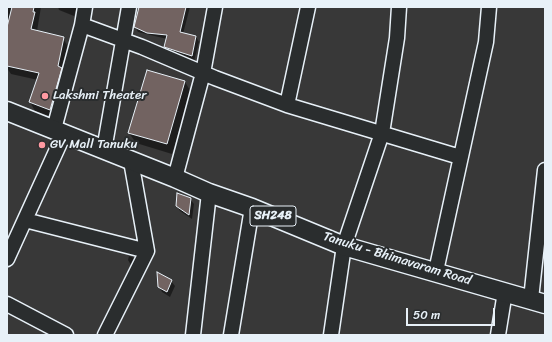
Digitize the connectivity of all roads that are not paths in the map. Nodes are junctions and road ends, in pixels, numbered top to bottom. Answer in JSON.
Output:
{"nodes":[{"id":1,"x":86,"y":7,"type":"edge"},
{"id":2,"x":129,"y":7,"type":"edge"},
{"id":3,"x":216,"y":7,"type":"edge"},
{"id":4,"x":308,"y":7,"type":"edge"},
{"id":5,"x":399,"y":7,"type":"edge"},
{"id":6,"x":489,"y":7,"type":"edge"},
{"id":7,"x":82,"y":25,"type":"junction"},
{"id":8,"x":122,"y":40,"type":"junction"},
{"id":9,"x":203,"y":73,"type":"junction"},
{"id":10,"x":287,"y":105,"type":"junction"},
{"id":11,"x":7,"y":110,"type":"edge"},
{"id":12,"x":59,"y":132,"type":"junction"},
{"id":13,"x":382,"y":133,"type":"junction"},
{"id":14,"x":104,"y":150,"type":"junction"},
{"id":15,"x":460,"y":157,"type":"junction"},
{"id":16,"x":131,"y":161,"type":"junction"},
{"id":17,"x":545,"y":170,"type":"edge"},
{"id":18,"x":175,"y":178,"type":"junction"},
{"id":19,"x":209,"y":193,"type":"junction"},
{"id":20,"x":252,"y":208,"type":"junction"},
{"id":21,"x":25,"y":220,"type":"junction"},
{"id":22,"x":344,"y":246,"type":"junction"},
{"id":23,"x":147,"y":251,"type":"junction"},
{"id":24,"x":7,"y":259,"type":"edge"},
{"id":25,"x":436,"y":271,"type":"junction"},
{"id":26,"x":505,"y":292,"type":"junction"},
{"id":27,"x":538,"y":301,"type":"edge"},
{"id":28,"x":7,"y":304,"type":"edge"},
{"id":29,"x":44,"y":330,"type":"edge"},
{"id":30,"x":66,"y":335,"type":"edge"},
{"id":31,"x":104,"y":335,"type":"edge"},
{"id":32,"x":193,"y":335,"type":"edge"},
{"id":33,"x":231,"y":335,"type":"edge"},
{"id":34,"x":331,"y":335,"type":"edge"},
{"id":35,"x":498,"y":335,"type":"edge"}],
"edges":[{"from":1,"to":7,"type":"street"},
{"from":2,"to":8,"type":"street"},
{"from":3,"to":9,"type":"street"},
{"from":4,"to":10,"type":"street"},
{"from":5,"to":13,"type":"street"},
{"from":6,"to":15,"type":"street"},
{"from":7,"to":8,"type":"street"},
{"from":7,"to":12,"type":"street"},
{"from":8,"to":9,"type":"street"},
{"from":8,"to":14,"type":"street"},
{"from":9,"to":10,"type":"street"},
{"from":9,"to":18,"type":"street"},
{"from":10,"to":13,"type":"street"},
{"from":11,"to":12,"type":"main road","name":"Tanuku - Bhimavaram Road","number":"SH248"},
{"from":12,"to":14,"type":"main road","name":"Tanuku - Bhimavaram Road","number":"SH248"},
{"from":12,"to":21,"type":"street"},
{"from":13,"to":15,"type":"street"},
{"from":13,"to":22,"type":"street"},
{"from":14,"to":16,"type":"main road","name":"Tanuku - Bhimavaram Road","number":"SH248"},
{"from":15,"to":25,"type":"street"},
{"from":16,"to":18,"type":"main road","name":"Tanuku - Bhimavaram Road","number":"SH248"},
{"from":16,"to":23,"type":"street"},
{"from":17,"to":27,"type":"street"},
{"from":18,"to":19,"type":"main road","name":"Tanuku - Bhimavaram Road","number":"SH248"},
{"from":19,"to":20,"type":"main road","name":"Tanuku - Bhimavaram Road","number":"SH248"},
{"from":19,"to":32,"type":"street"},
{"from":20,"to":22,"type":"main road","name":"Tanuku - Bhimavaram Road","number":"SH248"},
{"from":20,"to":33,"type":"street"},
{"from":21,"to":23,"type":"street"},
{"from":21,"to":24,"type":"street"},
{"from":22,"to":25,"type":"main road","name":"Tanuku - Bhimavaram Road","number":"SH248"},
{"from":22,"to":34,"type":"street"},
{"from":23,"to":31,"type":"street"},
{"from":25,"to":26,"type":"main road","name":"Tanuku - Bhimavaram Road","number":"SH248"},
{"from":26,"to":27,"type":"main road","name":"Tanuku - Bhimavaram Road","number":"SH248"},
{"from":26,"to":35,"type":"street"},
{"from":28,"to":29,"type":"street"},
{"from":29,"to":30,"type":"street"}]}
